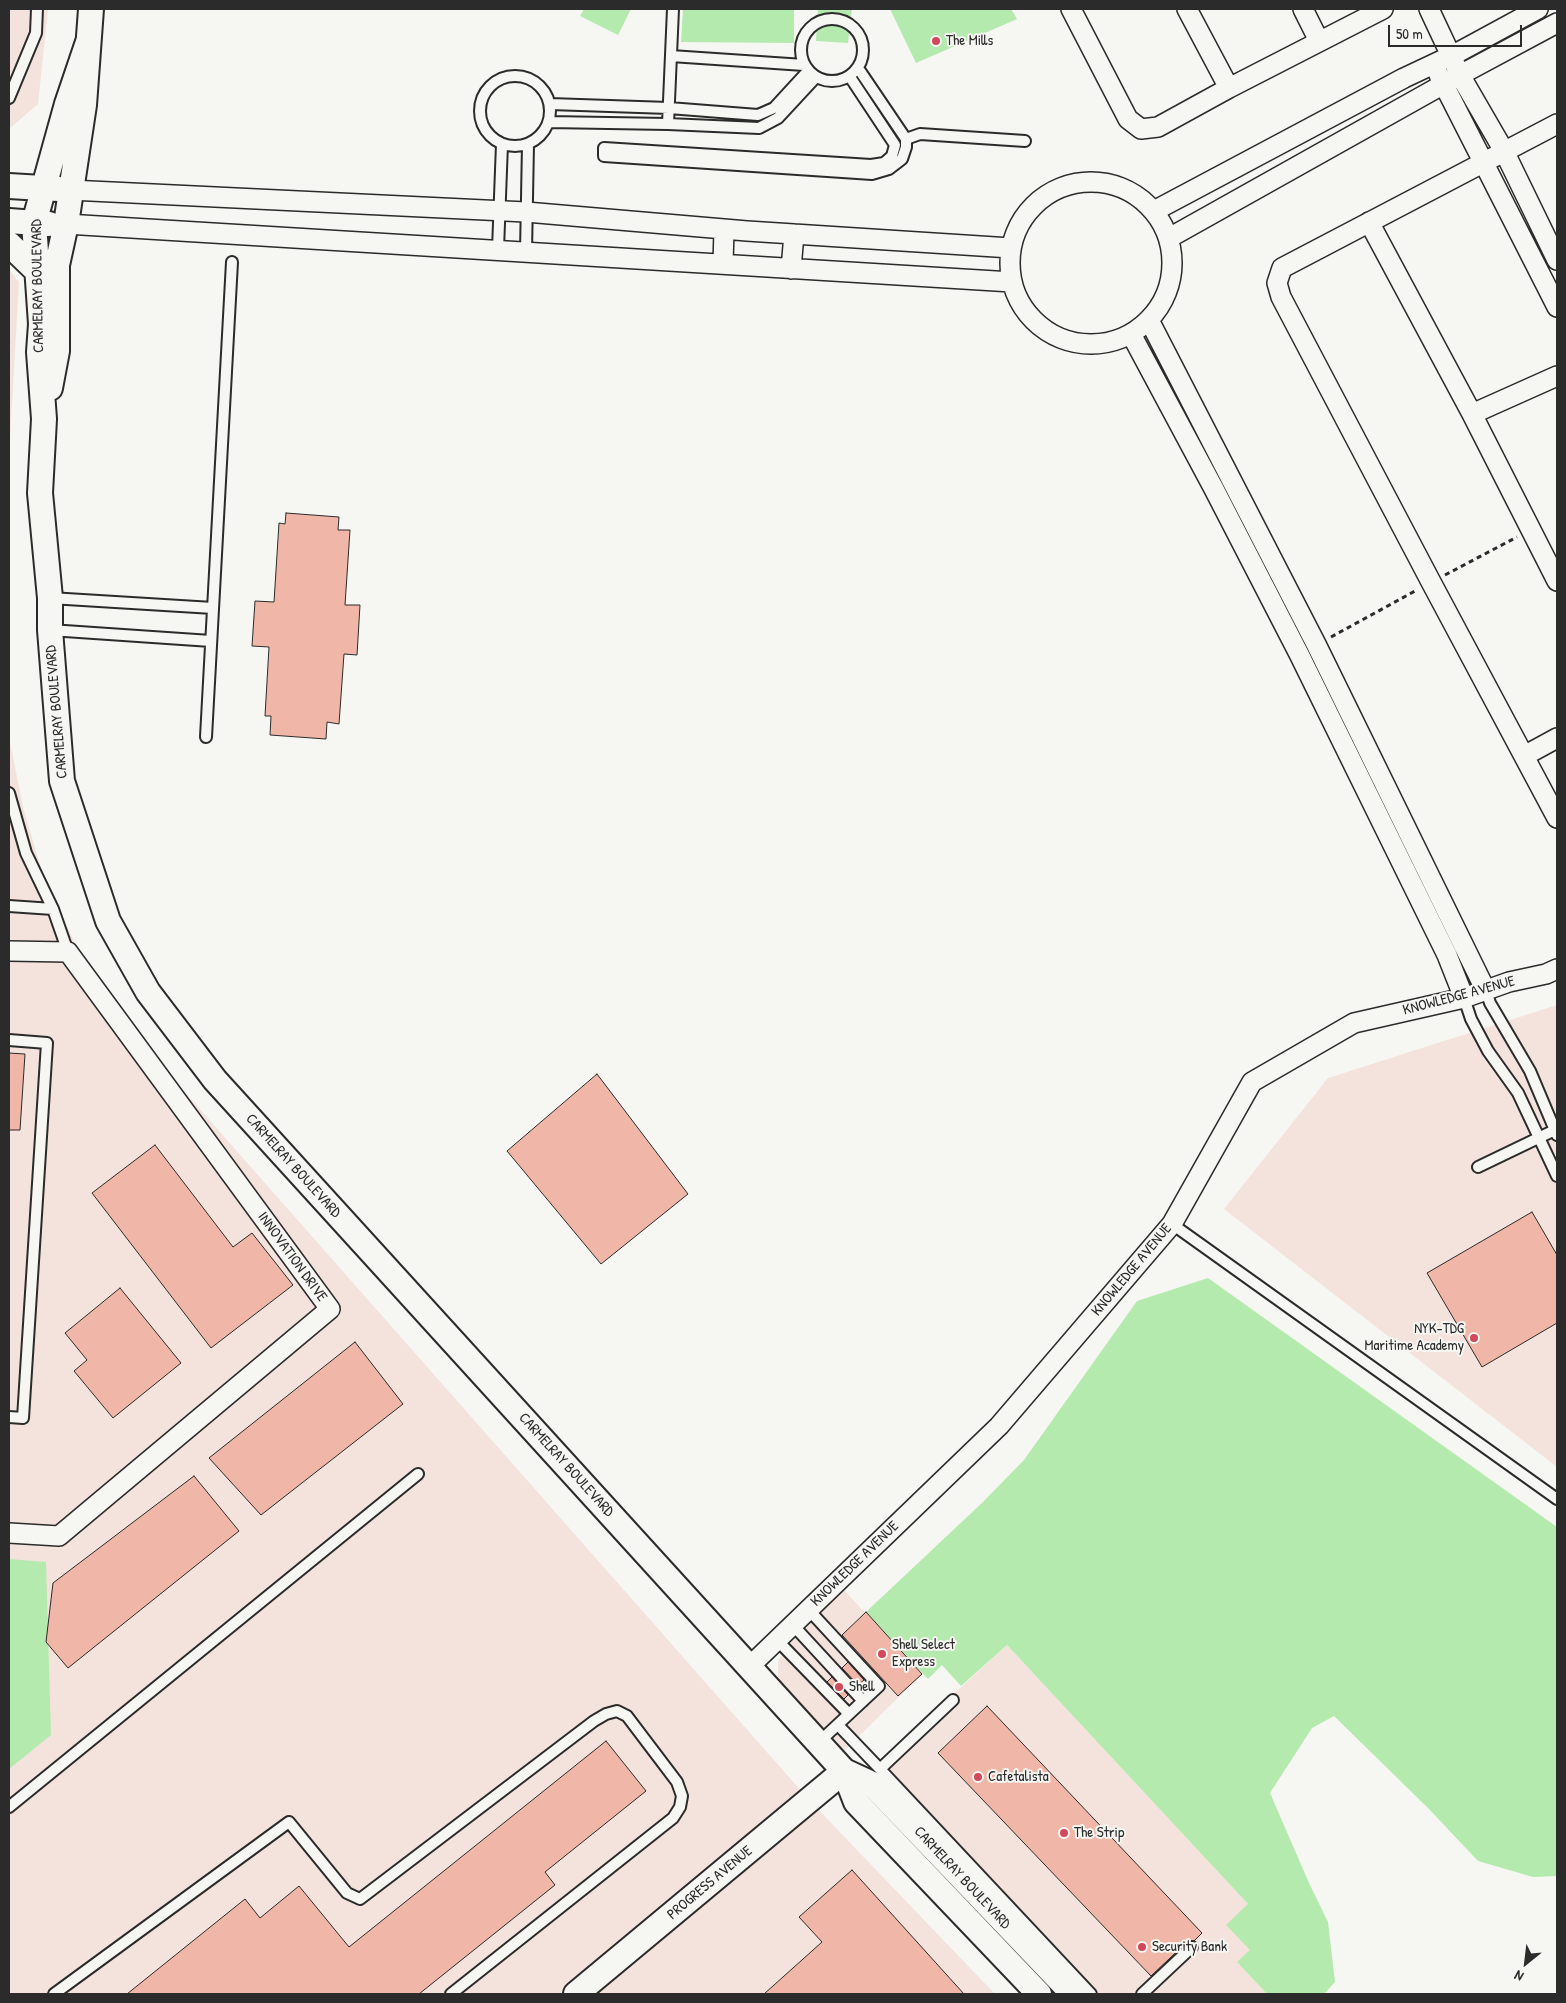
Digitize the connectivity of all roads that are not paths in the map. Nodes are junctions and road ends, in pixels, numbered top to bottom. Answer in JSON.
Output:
{"nodes":[{"id":1,"x":38,"y":9,"type":"edge"},
{"id":2,"x":90,"y":9,"type":"edge"},
{"id":3,"x":673,"y":9,"type":"edge"},
{"id":4,"x":1071,"y":9,"type":"edge"},
{"id":5,"x":1187,"y":9,"type":"edge"},
{"id":6,"x":1303,"y":9,"type":"edge"},
{"id":7,"x":1383,"y":9,"type":"edge"},
{"id":8,"x":1430,"y":9,"type":"edge"},
{"id":9,"x":1538,"y":9,"type":"edge"},
{"id":10,"x":1557,"y":23,"type":"edge"},
{"id":11,"x":1319,"y":41,"type":"junction"},
{"id":12,"x":88,"y":42,"type":"junction"},
{"id":13,"x":671,"y":56,"type":"junction"},
{"id":14,"x":1451,"y":56,"type":"junction"},
{"id":15,"x":1434,"y":65,"type":"junction"},
{"id":16,"x":858,"y":68,"type":"junction"},
{"id":17,"x":809,"y":71,"type":"junction"},
{"id":18,"x":1460,"y":75,"type":"junction"},
{"id":19,"x":850,"y":77,"type":"junction"},
{"id":20,"x":1444,"y":85,"type":"junction"},
{"id":21,"x":1229,"y":88,"type":"junction"},
{"id":22,"x":9,"y":98,"type":"edge"},
{"id":23,"x":550,"y":104,"type":"junction"},
{"id":24,"x":669,"y":108,"type":"junction"},
{"id":25,"x":548,"y":122,"type":"junction"},
{"id":26,"x":668,"y":124,"type":"junction"},
{"id":27,"x":1557,"y":124,"type":"edge"},
{"id":28,"x":906,"y":139,"type":"junction"},
{"id":29,"x":1025,"y":141,"type":"dead end"},
{"id":30,"x":502,"y":144,"type":"junction"},
{"id":31,"x":528,"y":144,"type":"junction"},
{"id":32,"x":1504,"y":151,"type":"junction"},
{"id":33,"x":1483,"y":161,"type":"junction"},
{"id":34,"x":9,"y":186,"type":"edge"},
{"id":35,"x":43,"y":188,"type":"junction"},
{"id":36,"x":70,"y":190,"type":"junction"},
{"id":37,"x":1154,"y":211,"type":"junction"},
{"id":38,"x":500,"y":212,"type":"junction"},
{"id":39,"x":526,"y":212,"type":"junction"},
{"id":40,"x":9,"y":221,"type":"edge"},
{"id":41,"x":1369,"y":222,"type":"junction"},
{"id":42,"x":34,"y":223,"type":"junction"},
{"id":43,"x":66,"y":224,"type":"junction"},
{"id":44,"x":724,"y":229,"type":"junction"},
{"id":45,"x":794,"y":234,"type":"junction"},
{"id":46,"x":1169,"y":238,"type":"junction"},
{"id":47,"x":9,"y":244,"type":"edge"},
{"id":48,"x":1010,"y":248,"type":"junction"},
{"id":49,"x":498,"y":249,"type":"junction"},
{"id":50,"x":526,"y":252,"type":"junction"},
{"id":51,"x":1557,"y":260,"type":"edge"},
{"id":52,"x":232,"y":262,"type":"dead end"},
{"id":53,"x":722,"y":264,"type":"junction"},
{"id":54,"x":791,"y":269,"type":"junction"},
{"id":55,"x":37,"y":271,"type":"junction"},
{"id":56,"x":1012,"y":282,"type":"junction"},
{"id":57,"x":1557,"y":307,"type":"edge"},
{"id":58,"x":1149,"y":320,"type":"junction"},
{"id":59,"x":1132,"y":334,"type":"junction"},
{"id":60,"x":1557,"y":376,"type":"edge"},
{"id":61,"x":1472,"y":414,"type":"junction"},
{"id":62,"x":44,"y":419,"type":"junction"},
{"id":63,"x":1557,"y":581,"type":"edge"},
{"id":64,"x":50,"y":598,"type":"junction"},
{"id":65,"x":213,"y":608,"type":"junction"},
{"id":66,"x":50,"y":630,"type":"junction"},
{"id":67,"x":211,"y":641,"type":"junction"},
{"id":68,"x":206,"y":737,"type":"dead end"},
{"id":69,"x":1557,"y":738,"type":"edge"},
{"id":70,"x":1524,"y":756,"type":"junction"},
{"id":71,"x":9,"y":793,"type":"edge"},
{"id":72,"x":1557,"y":818,"type":"edge"},
{"id":73,"x":9,"y":906,"type":"edge"},
{"id":74,"x":53,"y":909,"type":"junction"},
{"id":75,"x":9,"y":952,"type":"edge"},
{"id":76,"x":68,"y":952,"type":"junction"},
{"id":77,"x":1557,"y":969,"type":"edge"},
{"id":78,"x":1486,"y":991,"type":"junction"},
{"id":79,"x":1464,"y":998,"type":"junction"},
{"id":80,"x":9,"y":1040,"type":"edge"},
{"id":81,"x":1556,"y":1132,"type":"edge"},
{"id":82,"x":1539,"y":1137,"type":"junction"},
{"id":83,"x":1478,"y":1167,"type":"dead end"},
{"id":84,"x":1557,"y":1176,"type":"edge"},
{"id":85,"x":1172,"y":1224,"type":"junction"},
{"id":86,"x":9,"y":1417,"type":"edge"},
{"id":87,"x":418,"y":1474,"type":"dead end"},
{"id":88,"x":1557,"y":1499,"type":"edge"},
{"id":89,"x":9,"y":1532,"type":"edge"},
{"id":90,"x":808,"y":1610,"type":"junction"},
{"id":91,"x":792,"y":1624,"type":"junction"},
{"id":92,"x":777,"y":1640,"type":"junction"},
{"id":93,"x":749,"y":1667,"type":"junction"},
{"id":94,"x":953,"y":1700,"type":"dead end"},
{"id":95,"x":863,"y":1701,"type":"junction"},
{"id":96,"x":849,"y":1714,"type":"junction"},
{"id":97,"x":838,"y":1725,"type":"junction"},
{"id":98,"x":818,"y":1743,"type":"junction"},
{"id":99,"x":880,"y":1769,"type":"junction"},
{"id":100,"x":844,"y":1771,"type":"junction"},
{"id":101,"x":9,"y":1808,"type":"edge"},
{"id":102,"x":958,"y":1861,"type":"junction"},
{"id":103,"x":1016,"y":1924,"type":"junction"},
{"id":104,"x":1192,"y":1947,"type":"dead end"},
{"id":105,"x":54,"y":1994,"type":"edge"},
{"id":106,"x":451,"y":1994,"type":"edge"},
{"id":107,"x":576,"y":1994,"type":"edge"},
{"id":108,"x":1039,"y":1994,"type":"edge"},
{"id":109,"x":1073,"y":1994,"type":"edge"},
{"id":110,"x":1091,"y":1994,"type":"edge"},
{"id":111,"x":1142,"y":1994,"type":"edge"}],
"edges":[{"from":1,"to":22,"type":"lane"},
{"from":2,"to":12,"type":"street","name":"CARMELRAY BOULEVARD"},
{"from":3,"to":13,"type":"lane"},
{"from":4,"to":21,"type":"street"},
{"from":5,"to":21,"type":"street"},
{"from":6,"to":11,"type":"street"},
{"from":7,"to":11,"type":"street"},
{"from":8,"to":14,"type":"street"},
{"from":9,"to":14,"type":"street"},
{"from":10,"to":18,"type":"street"},
{"from":11,"to":21,"type":"street"},
{"from":12,"to":35,"type":"street","name":"CARMELRAY BOULEVARD"},
{"from":12,"to":36,"type":"street","name":"CARMELRAY BOULEVARD"},
{"from":13,"to":17,"type":"lane"},
{"from":13,"to":24,"type":"lane"},
{"from":14,"to":15,"type":"street"},
{"from":14,"to":18,"type":"street"},
{"from":15,"to":20,"type":"street"},
{"from":15,"to":37,"type":"street"},
{"from":16,"to":17,"type":"lane"},
{"from":16,"to":19,"type":"lane"},
{"from":16,"to":28,"type":"lane"},
{"from":17,"to":19,"type":"lane"},
{"from":17,"to":24,"type":"lane"},
{"from":17,"to":26,"type":"lane"},
{"from":18,"to":20,"type":"street"},
{"from":18,"to":32,"type":"street"},
{"from":19,"to":28,"type":"lane"},
{"from":20,"to":33,"type":"street"},
{"from":20,"to":46,"type":"street"},
{"from":23,"to":24,"type":"lane"},
{"from":23,"to":25,"type":"lane"},
{"from":23,"to":30,"type":"lane"},
{"from":24,"to":26,"type":"lane"},
{"from":25,"to":26,"type":"lane"},
{"from":25,"to":31,"type":"lane"},
{"from":27,"to":32,"type":"street"},
{"from":28,"to":29,"type":"lane"},
{"from":30,"to":31,"type":"lane"},
{"from":30,"to":38,"type":"lane"},
{"from":31,"to":39,"type":"lane"},
{"from":32,"to":33,"type":"street"},
{"from":32,"to":51,"type":"street"},
{"from":33,"to":41,"type":"street"},
{"from":33,"to":57,"type":"street"},
{"from":34,"to":35,"type":"street"},
{"from":35,"to":36,"type":"street"},
{"from":35,"to":42,"type":"street","name":"CARMELRAY BOULEVARD"},
{"from":36,"to":38,"type":"street"},
{"from":36,"to":43,"type":"street","name":"CARMELRAY BOULEVARD"},
{"from":37,"to":46,"type":"street"},
{"from":37,"to":48,"type":"street"},
{"from":38,"to":39,"type":"street"},
{"from":38,"to":49,"type":"lane"},
{"from":39,"to":44,"type":"street"},
{"from":39,"to":50,"type":"lane"},
{"from":40,"to":42,"type":"street"},
{"from":41,"to":61,"type":"street"},
{"from":41,"to":70,"type":"street"},
{"from":42,"to":43,"type":"street"},
{"from":42,"to":55,"type":"street","name":"CARMELRAY BOULEVARD"},
{"from":43,"to":49,"type":"street"},
{"from":43,"to":62,"type":"street","name":"CARMELRAY BOULEVARD"},
{"from":44,"to":45,"type":"street"},
{"from":44,"to":53,"type":"street"},
{"from":45,"to":48,"type":"street"},
{"from":45,"to":54,"type":"street"},
{"from":46,"to":58,"type":"street"},
{"from":47,"to":55,"type":"street"},
{"from":48,"to":56,"type":"street"},
{"from":49,"to":50,"type":"street"},
{"from":50,"to":53,"type":"street"},
{"from":52,"to":65,"type":"lane"},
{"from":53,"to":54,"type":"street"},
{"from":54,"to":56,"type":"street"},
{"from":55,"to":62,"type":"street","name":"CARMELRAY BOULEVARD"},
{"from":56,"to":59,"type":"street"},
{"from":58,"to":59,"type":"street"},
{"from":58,"to":78,"type":"street"},
{"from":59,"to":79,"type":"street"},
{"from":60,"to":61,"type":"street"},
{"from":61,"to":63,"type":"street"},
{"from":62,"to":64,"type":"street","name":"CARMELRAY BOULEVARD"},
{"from":64,"to":65,"type":"lane"},
{"from":64,"to":66,"type":"street","name":"CARMELRAY BOULEVARD"},
{"from":65,"to":67,"type":"lane"},
{"from":66,"to":67,"type":"lane"},
{"from":66,"to":93,"type":"street","name":"CARMELRAY BOULEVARD"},
{"from":67,"to":68,"type":"lane"},
{"from":69,"to":70,"type":"street"},
{"from":70,"to":72,"type":"street"},
{"from":71,"to":74,"type":"lane"},
{"from":73,"to":74,"type":"lane"},
{"from":74,"to":76,"type":"lane"},
{"from":75,"to":76,"type":"street"},
{"from":76,"to":89,"type":"street","name":"INNOVATION DRIVE"},
{"from":77,"to":78,"type":"street","name":"KNOWLEDGE AVENUE"},
{"from":78,"to":79,"type":"street","name":"KNOWLEDGE AVENUE"},
{"from":78,"to":81,"type":"lane"},
{"from":79,"to":82,"type":"lane"},
{"from":79,"to":85,"type":"street","name":"KNOWLEDGE AVENUE"},
{"from":80,"to":86,"type":"lane"},
{"from":81,"to":82,"type":"lane"},
{"from":82,"to":83,"type":"lane"},
{"from":82,"to":84,"type":"lane"},
{"from":85,"to":88,"type":"lane"},
{"from":85,"to":90,"type":"street","name":"KNOWLEDGE AVENUE"},
{"from":87,"to":101,"type":"lane"},
{"from":90,"to":91,"type":"street","name":"KNOWLEDGE AVENUE"},
{"from":90,"to":95,"type":"lane"},
{"from":91,"to":92,"type":"street","name":"KNOWLEDGE AVENUE"},
{"from":91,"to":95,"type":"lane"},
{"from":92,"to":93,"type":"street","name":"KNOWLEDGE AVENUE"},
{"from":92,"to":96,"type":"lane"},
{"from":93,"to":98,"type":"street","name":"CARMELRAY BOULEVARD"},
{"from":94,"to":99,"type":"lane"},
{"from":95,"to":96,"type":"lane"},
{"from":96,"to":97,"type":"lane"},
{"from":97,"to":98,"type":"lane"},
{"from":97,"to":99,"type":"lane"},
{"from":98,"to":100,"type":"street","name":"CARMELRAY BOULEVARD"},
{"from":99,"to":102,"type":"lane"},
{"from":100,"to":102,"type":"street","name":"CARMELRAY BOULEVARD"},
{"from":100,"to":107,"type":"street","name":"PROGRESS AVENUE"},
{"from":100,"to":108,"type":"street","name":"CARMELRAY BOULEVARD"},
{"from":102,"to":103,"type":"street","name":"CARMELRAY BOULEVARD"},
{"from":103,"to":109,"type":"street","name":"CARMELRAY BOULEVARD"},
{"from":103,"to":110,"type":"lane"},
{"from":104,"to":111,"type":"lane"},
{"from":105,"to":106,"type":"lane"}]}
